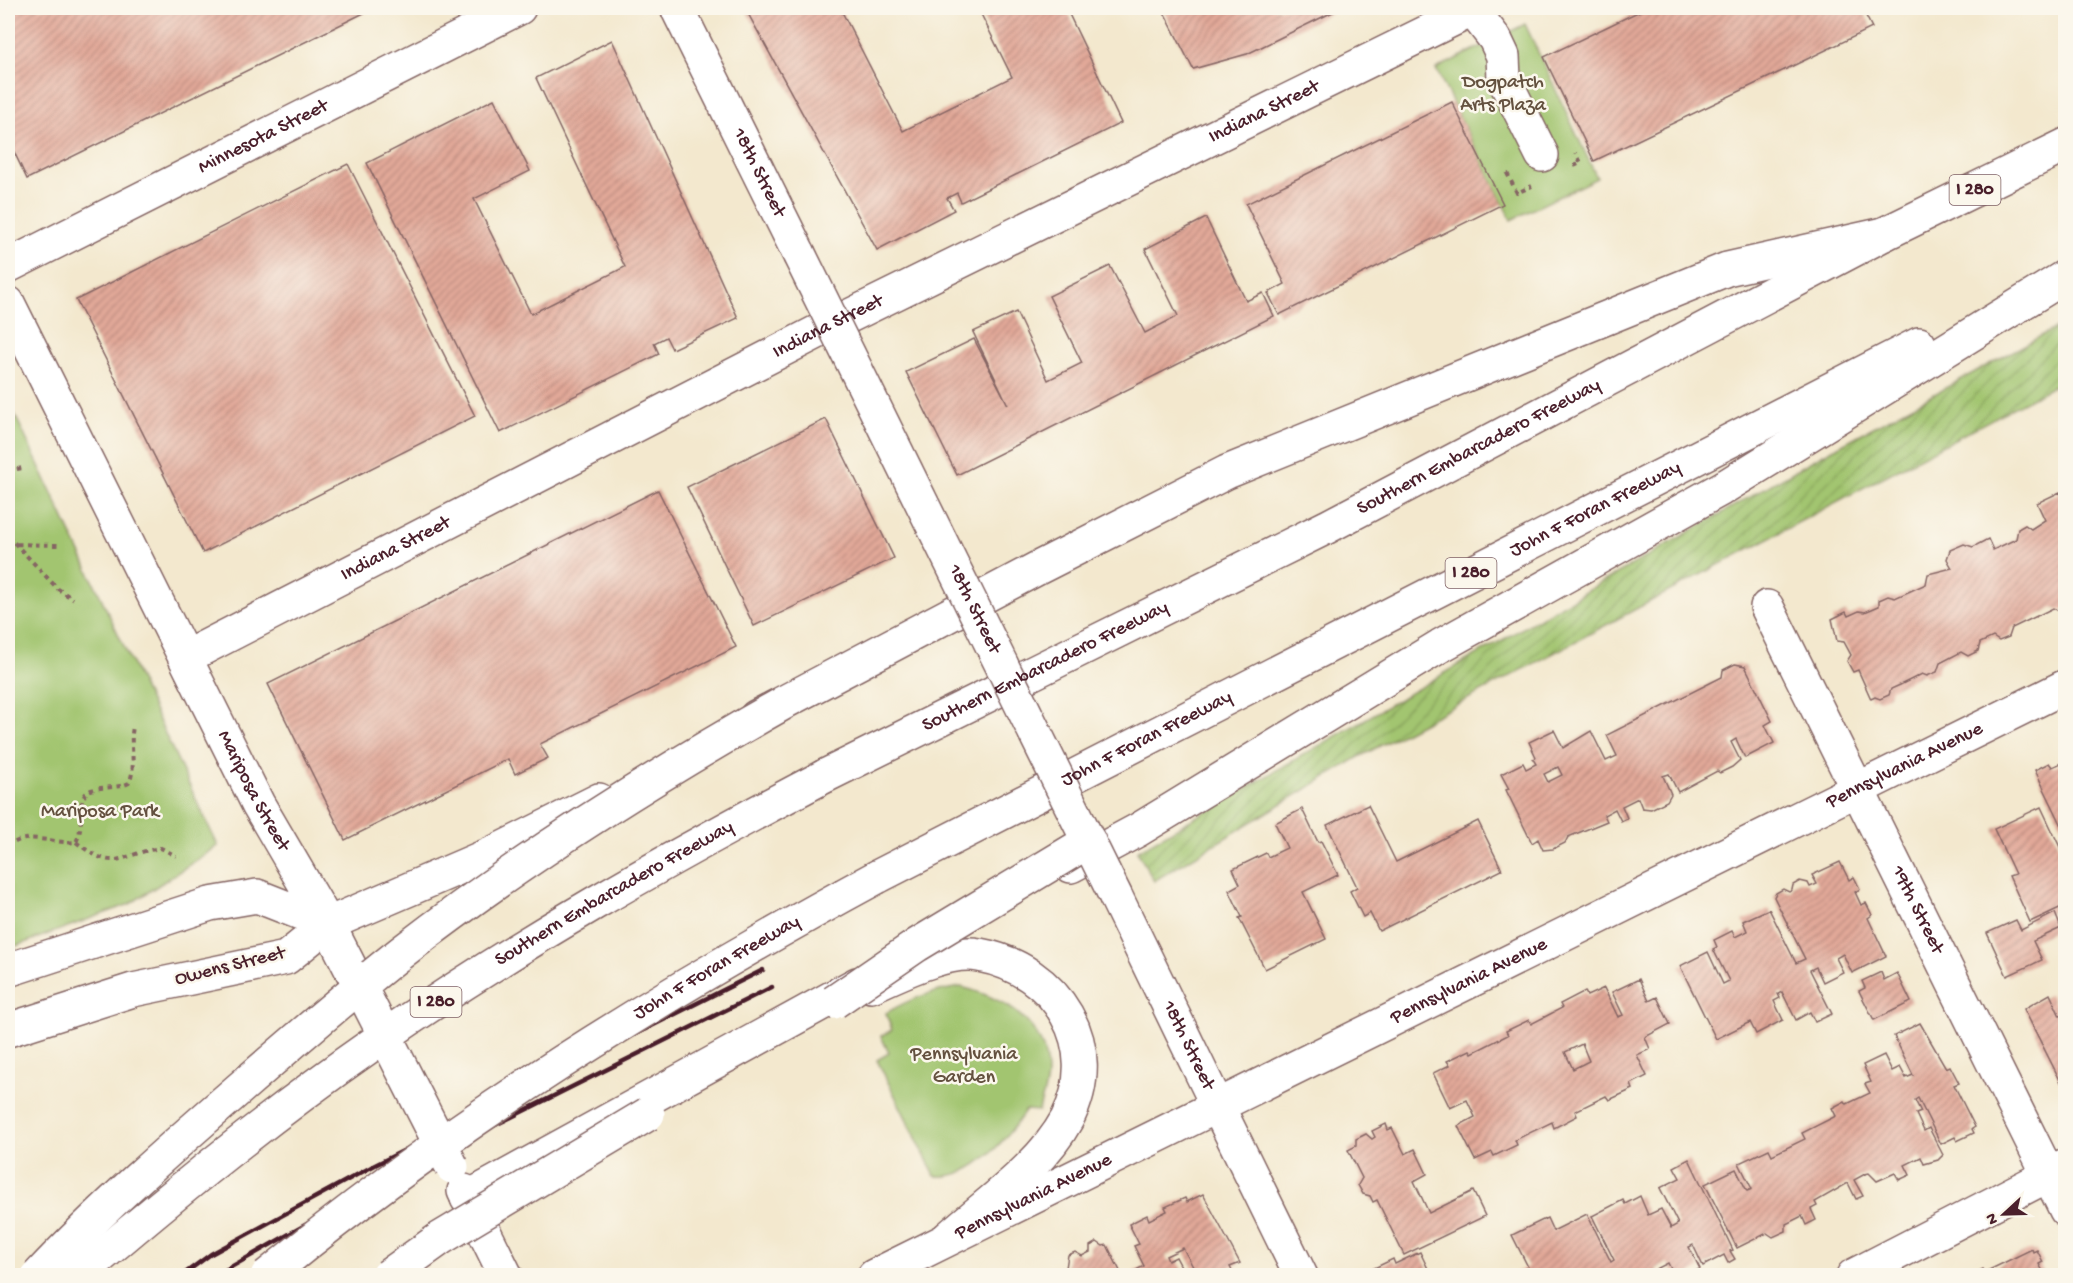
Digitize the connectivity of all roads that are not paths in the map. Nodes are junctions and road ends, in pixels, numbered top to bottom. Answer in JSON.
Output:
{"nodes":[{"id":1,"x":519,"y":8,"type":"edge"},
{"id":2,"x":677,"y":8,"type":"edge"},
{"id":3,"x":1473,"y":8,"type":"edge"},
{"id":4,"x":2066,"y":146,"type":"edge"},
{"id":5,"x":1542,"y":155,"type":"dead end"},
{"id":6,"x":1884,"y":234,"type":"junction"},
{"id":7,"x":8,"y":266,"type":"edge"},
{"id":8,"x":2066,"y":269,"type":"edge"},
{"id":9,"x":2066,"y":276,"type":"edge"},
{"id":10,"x":8,"y":303,"type":"edge"},
{"id":11,"x":974,"y":606,"type":"junction"},
{"id":12,"x":1767,"y":607,"type":"dead end"},
{"id":13,"x":186,"y":657,"type":"junction"},
{"id":14,"x":2066,"y":686,"type":"edge"},
{"id":15,"x":1856,"y":788,"type":"junction"},
{"id":16,"x":1089,"y":841,"type":"junction"},
{"id":17,"x":328,"y":924,"type":"junction"},
{"id":18,"x":8,"y":970,"type":"edge"},
{"id":19,"x":834,"y":1002,"type":"junction"},
{"id":20,"x":8,"y":1030,"type":"edge"},
{"id":21,"x":1217,"y":1105,"type":"junction"},
{"id":22,"x":2057,"y":1171,"type":"edge"},
{"id":23,"x":467,"y":1198,"type":"junction"},
{"id":24,"x":2066,"y":1210,"type":"edge"},
{"id":25,"x":948,"y":1238,"type":"junction"},
{"id":26,"x":38,"y":1275,"type":"edge"},
{"id":27,"x":78,"y":1275,"type":"edge"},
{"id":28,"x":267,"y":1275,"type":"edge"},
{"id":29,"x":388,"y":1275,"type":"edge"},
{"id":30,"x":506,"y":1275,"type":"edge"},
{"id":31,"x":874,"y":1275,"type":"edge"},
{"id":32,"x":1301,"y":1275,"type":"edge"},
{"id":33,"x":1853,"y":1275,"type":"edge"}],
"edges":[{"from":1,"to":7,"type":"main road","name":"Minnesota Street"},
{"from":2,"to":11,"type":"main road","name":"18th Street","bridge":true},
{"from":3,"to":5,"type":"main road"},
{"from":3,"to":13,"type":"main road","name":"Indiana Street"},
{"from":4,"to":6,"type":"main road","name":"Southern Embarcadero Freeway","number":"I 280"},
{"from":6,"to":17,"type":"main road","name":"Owens Street"},
{"from":6,"to":27,"type":"main road","name":"Southern Embarcadero Freeway","number":"I 280","bridge":true},
{"from":8,"to":28,"type":"main road","name":"John F Foran Freeway","number":"I 280","bridge":true},
{"from":9,"to":23,"type":"main road"},
{"from":10,"to":13,"type":"main road","name":"Mariposa Street"},
{"from":11,"to":16,"type":"main road","name":"18th Street","bridge":true},
{"from":11,"to":26,"type":"main road","bridge":true},
{"from":12,"to":15,"type":"main road","name":"19th Street"},
{"from":13,"to":17,"type":"main road","name":"Mariposa Street"},
{"from":14,"to":15,"type":"main road","name":"Pennsylvania Avenue"},
{"from":15,"to":21,"type":"main road","name":"Pennsylvania Avenue"},
{"from":15,"to":22,"type":"main road","name":"19th Street"},
{"from":16,"to":19,"type":"main road","bridge":true},
{"from":16,"to":21,"type":"main road","name":"18th Street","bridge":true},
{"from":17,"to":18,"type":"main road"},
{"from":17,"to":20,"type":"main road","name":"Owens Street"},
{"from":17,"to":23,"type":"main road","name":"Mariposa Street","bridge":true},
{"from":19,"to":25,"type":"main road","bridge":true},
{"from":19,"to":29,"type":"main road","bridge":true},
{"from":21,"to":25,"type":"main road","name":"Pennsylvania Avenue"},
{"from":21,"to":32,"type":"main road","name":"18th Street"},
{"from":22,"to":24,"type":"main road","name":"19th Street"},
{"from":22,"to":33,"type":"main road"},
{"from":23,"to":30,"type":"main road","name":"Mariposa Street"},
{"from":25,"to":31,"type":"main road","name":"Pennsylvania Avenue"}]}
